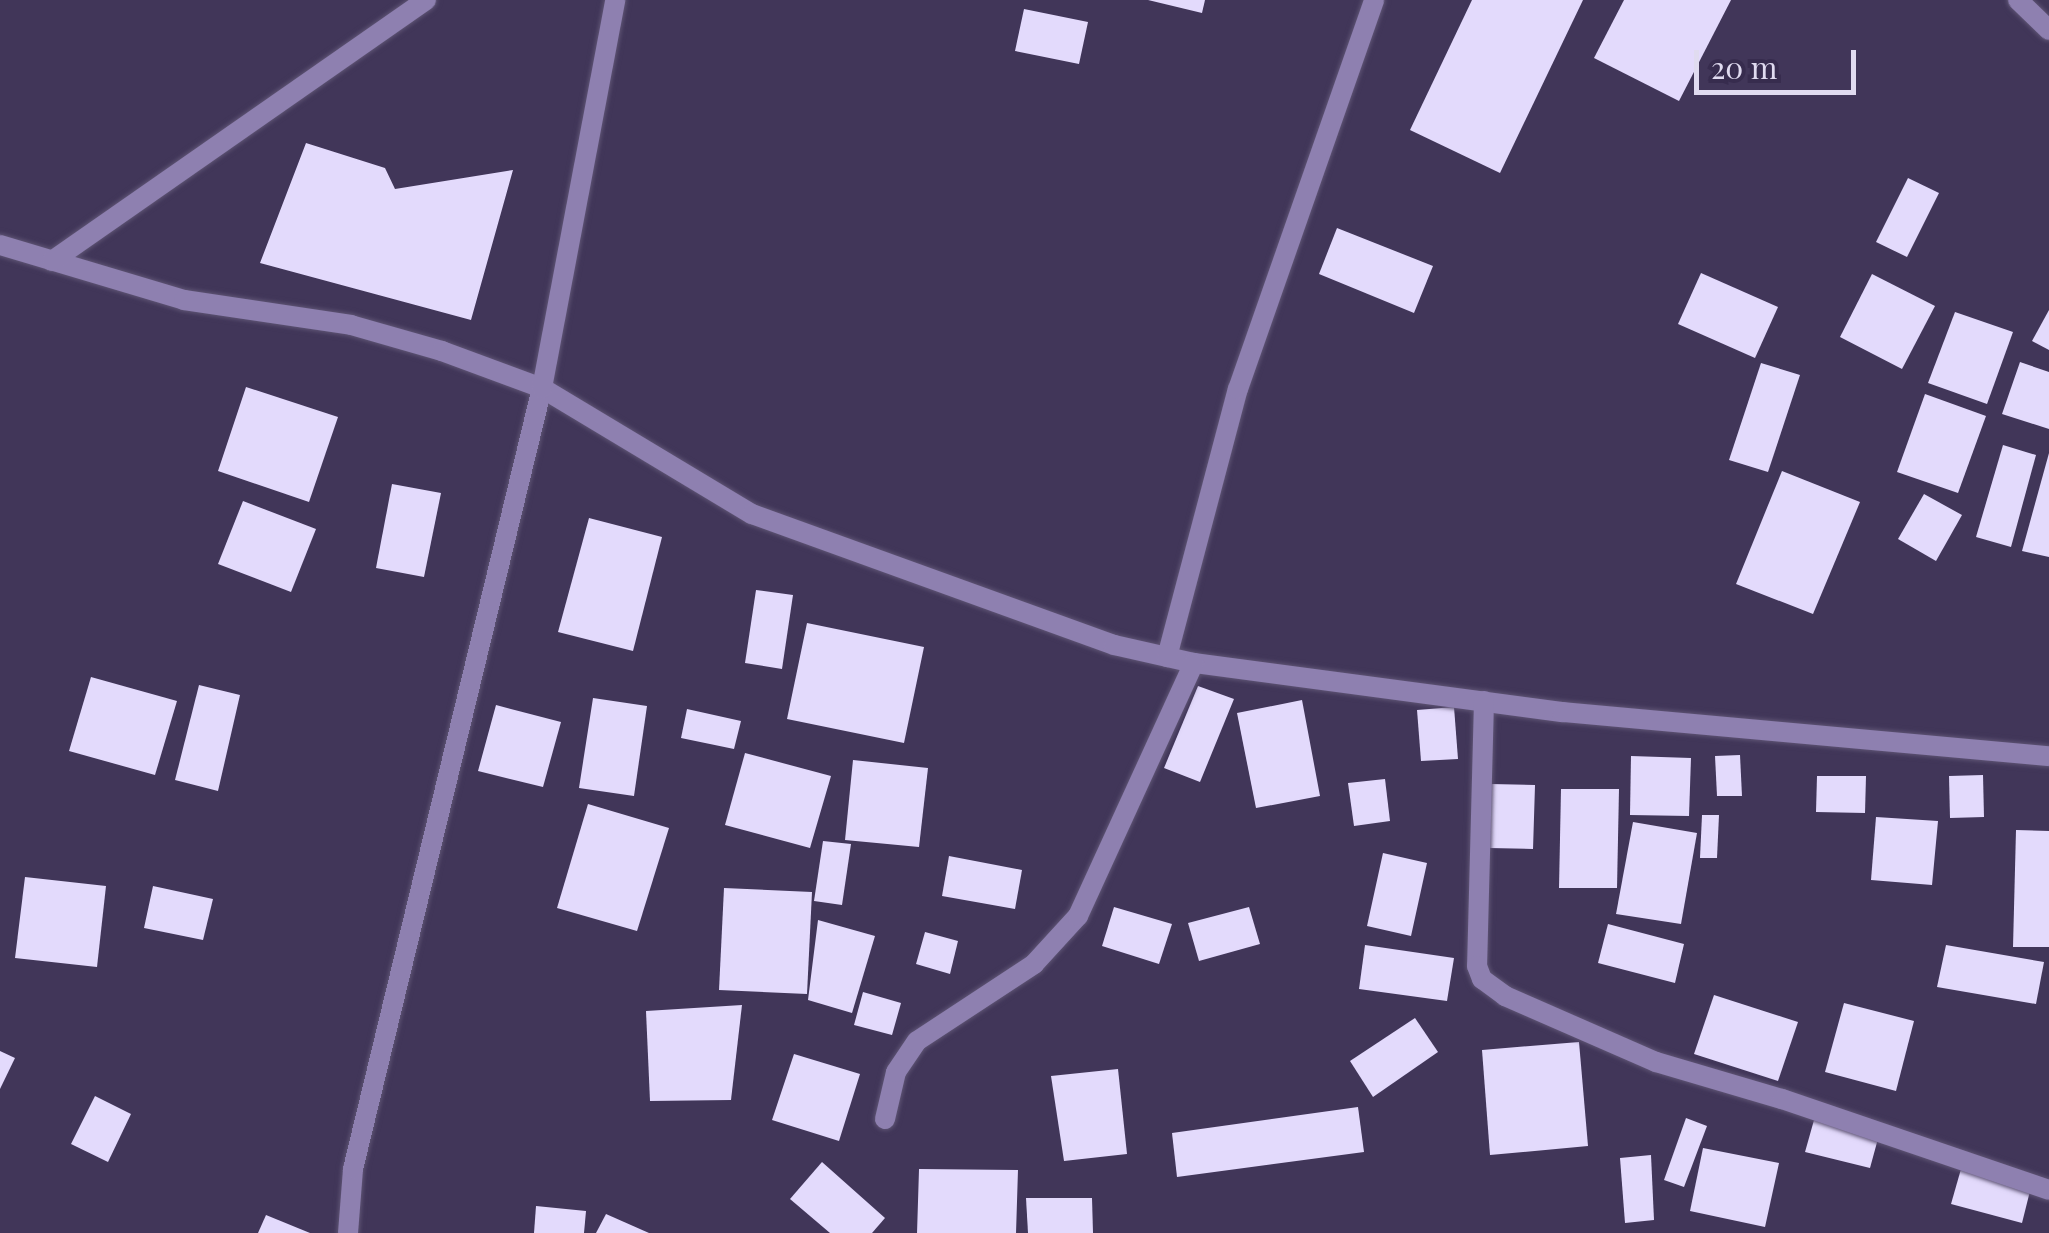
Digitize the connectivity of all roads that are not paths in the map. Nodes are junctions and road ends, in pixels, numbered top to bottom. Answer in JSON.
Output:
{"nodes":[{"id":1,"x":426,"y":0,"type":"edge"},
{"id":2,"x":615,"y":0,"type":"edge"},
{"id":3,"x":1374,"y":0,"type":"edge"},
{"id":4,"x":2018,"y":0,"type":"edge"},
{"id":5,"x":2049,"y":30,"type":"edge"},
{"id":6,"x":0,"y":246,"type":"edge"},
{"id":7,"x":52,"y":261,"type":"junction"},
{"id":8,"x":542,"y":388,"type":"junction"},
{"id":9,"x":1167,"y":657,"type":"junction"},
{"id":10,"x":1194,"y":663,"type":"junction"},
{"id":11,"x":1484,"y":701,"type":"junction"},
{"id":12,"x":2049,"y":756,"type":"edge"},
{"id":13,"x":885,"y":1119,"type":"dead end"},
{"id":14,"x":2049,"y":1190,"type":"edge"},
{"id":15,"x":348,"y":1233,"type":"edge"}],
"edges":[{"from":1,"to":7,"type":"street"},
{"from":2,"to":8,"type":"street"},
{"from":3,"to":9,"type":"street"},
{"from":4,"to":5,"type":"street"},
{"from":6,"to":7,"type":"street"},
{"from":7,"to":8,"type":"street"},
{"from":8,"to":9,"type":"street"},
{"from":8,"to":15,"type":"street"},
{"from":9,"to":10,"type":"street"},
{"from":10,"to":11,"type":"street"},
{"from":10,"to":13,"type":"street"},
{"from":11,"to":12,"type":"street"},
{"from":11,"to":14,"type":"street"}]}
